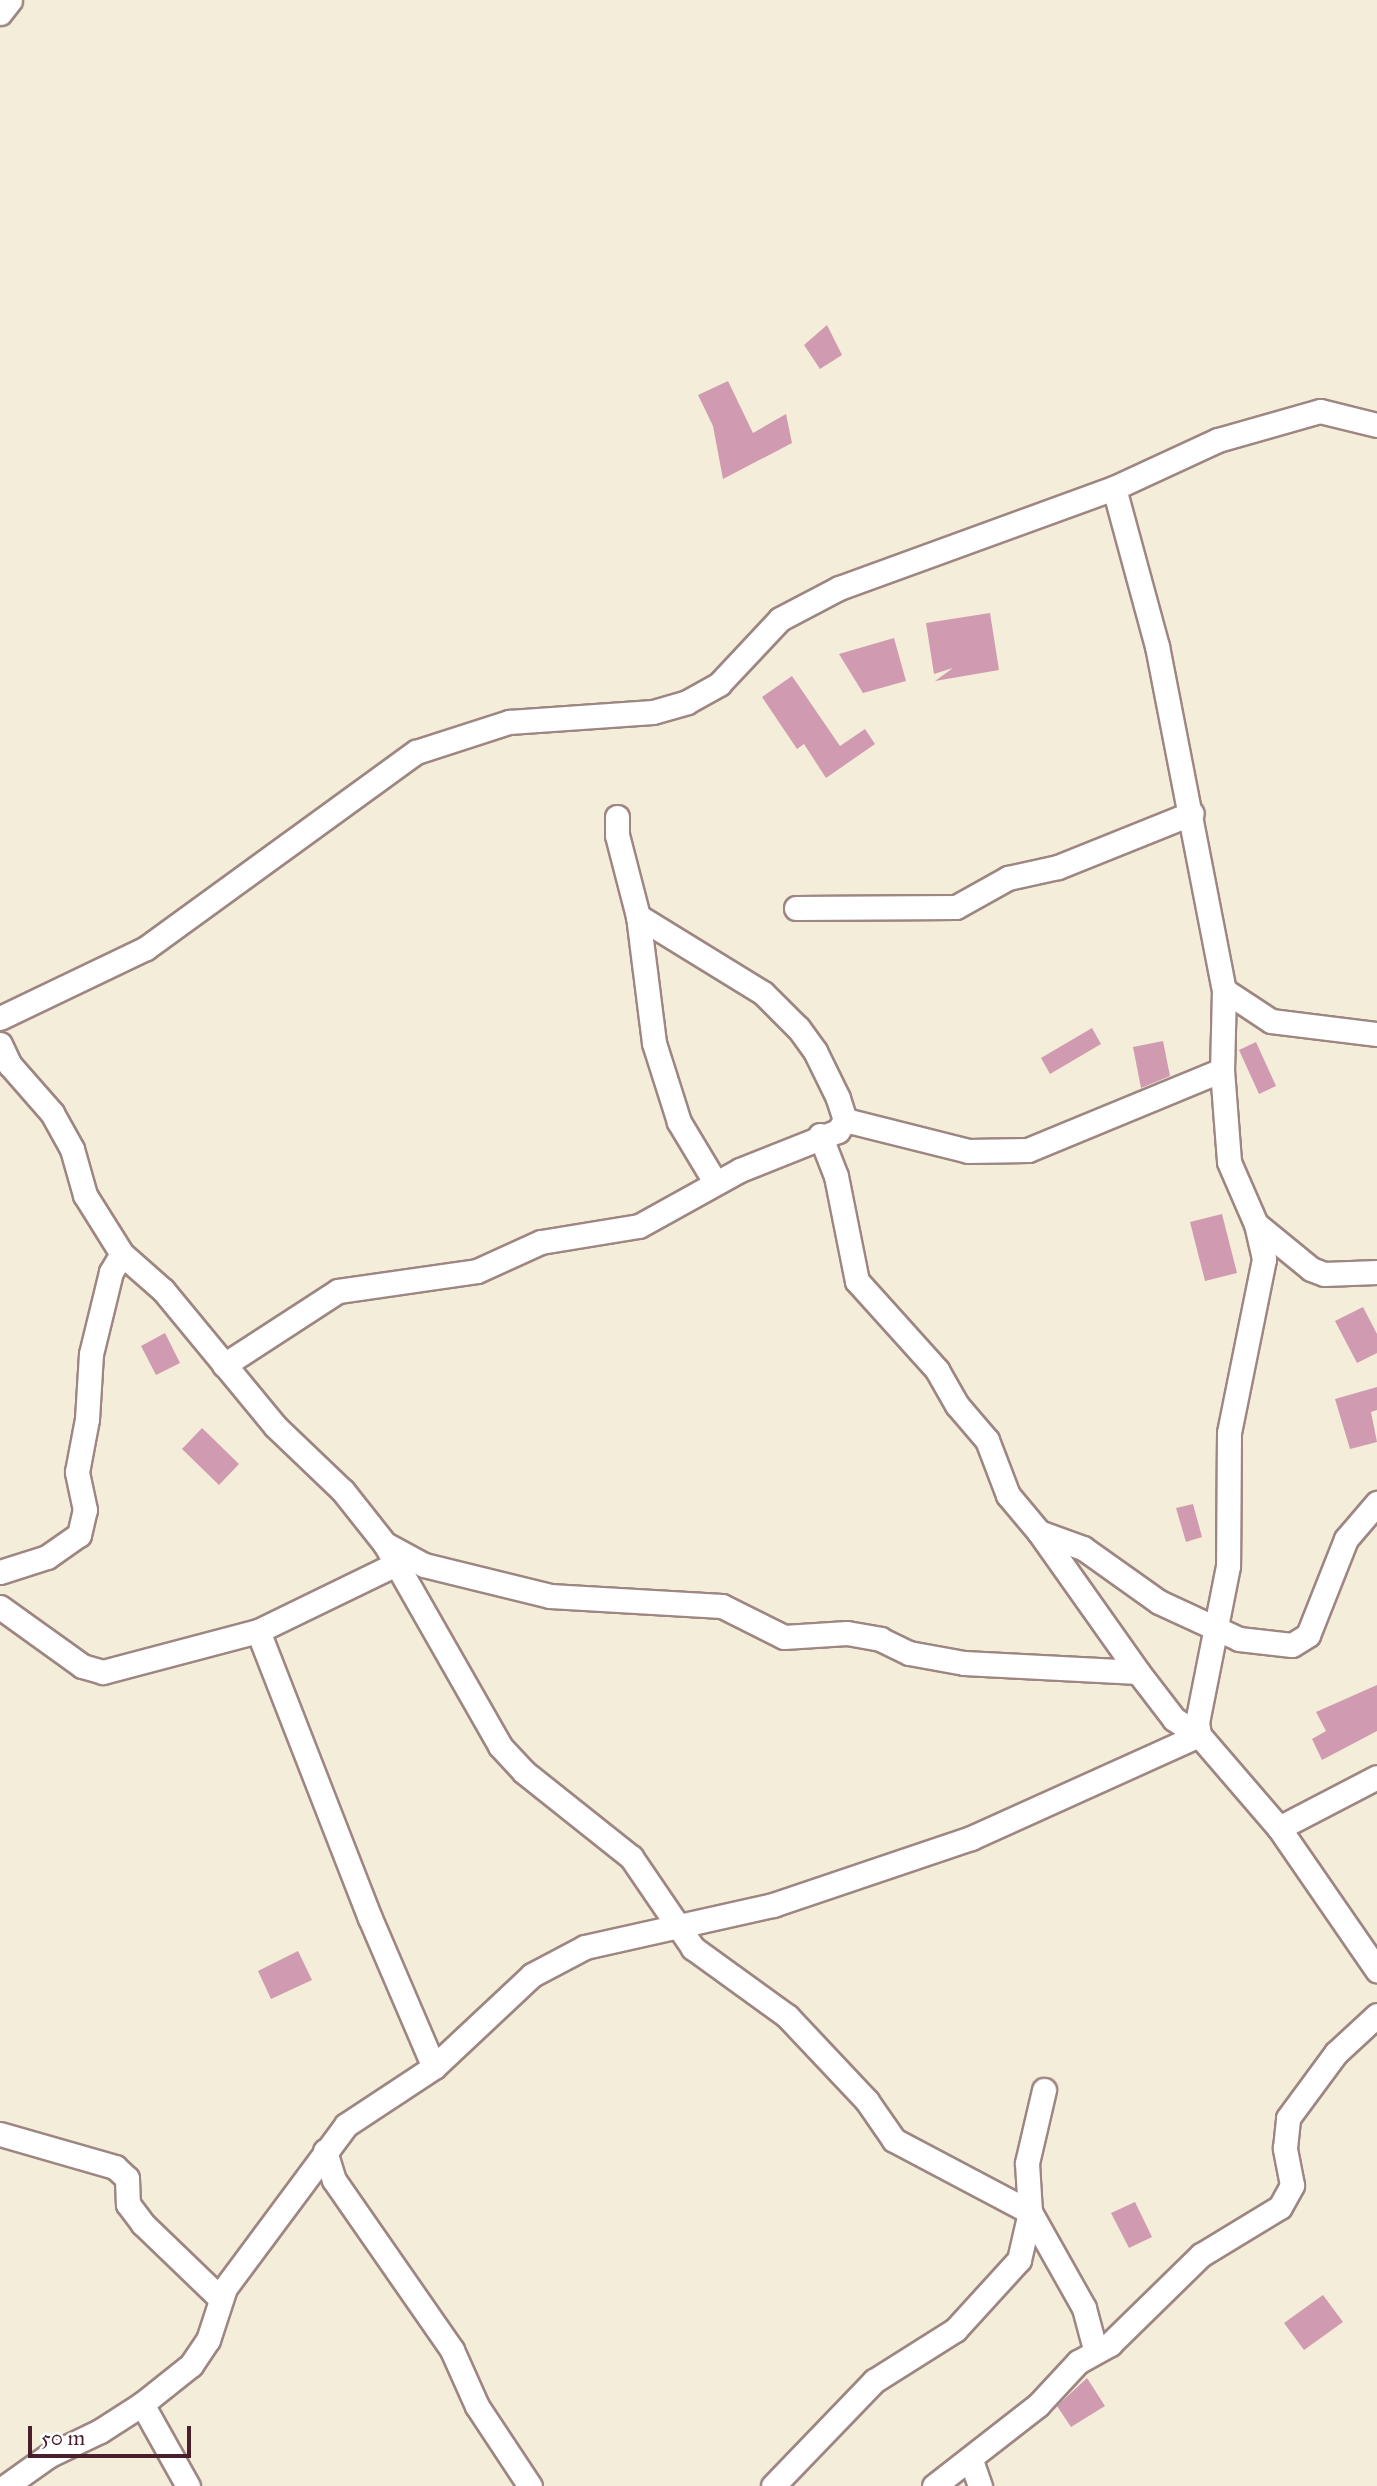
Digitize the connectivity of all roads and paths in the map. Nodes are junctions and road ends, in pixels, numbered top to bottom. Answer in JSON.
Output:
{"nodes":[{"id":1,"x":10,"y":0,"type":"edge"},
{"id":2,"x":0,"y":13,"type":"edge"},
{"id":3,"x":1377,"y":425,"type":"edge"},
{"id":4,"x":1114,"y":488,"type":"junction"},
{"id":5,"x":1192,"y":813,"type":"junction"},
{"id":6,"x":617,"y":817,"type":"dead end"},
{"id":7,"x":796,"y":908,"type":"dead end"},
{"id":8,"x":638,"y":916,"type":"junction"},
{"id":9,"x":1224,"y":990,"type":"junction"},
{"id":10,"x":0,"y":1018,"type":"edge"},
{"id":11,"x":1377,"y":1034,"type":"edge"},
{"id":12,"x":0,"y":1044,"type":"edge"},
{"id":13,"x":1222,"y":1070,"type":"junction"},
{"id":14,"x":845,"y":1120,"type":"junction"},
{"id":15,"x":820,"y":1135,"type":"junction"},
{"id":16,"x":715,"y":1182,"type":"junction"},
{"id":17,"x":1256,"y":1224,"type":"junction"},
{"id":18,"x":122,"y":1254,"type":"junction"},
{"id":19,"x":1377,"y":1272,"type":"edge"},
{"id":20,"x":224,"y":1365,"type":"junction"},
{"id":21,"x":1377,"y":1503,"type":"edge"},
{"id":22,"x":1039,"y":1532,"type":"junction"},
{"id":23,"x":391,"y":1554,"type":"junction"},
{"id":24,"x":0,"y":1572,"type":"edge"},
{"id":25,"x":0,"y":1607,"type":"edge"},
{"id":26,"x":1216,"y":1626,"type":"junction"},
{"id":27,"x":258,"y":1632,"type":"junction"},
{"id":28,"x":1138,"y":1672,"type":"junction"},
{"id":29,"x":1199,"y":1735,"type":"junction"},
{"id":30,"x":1377,"y":1777,"type":"edge"},
{"id":31,"x":1279,"y":1828,"type":"junction"},
{"id":32,"x":680,"y":1925,"type":"junction"},
{"id":33,"x":1377,"y":1970,"type":"edge"},
{"id":34,"x":1377,"y":2015,"type":"edge"},
{"id":35,"x":434,"y":2067,"type":"junction"},
{"id":36,"x":1044,"y":2090,"type":"dead end"},
{"id":37,"x":0,"y":2133,"type":"edge"},
{"id":38,"x":325,"y":2151,"type":"junction"},
{"id":39,"x":1031,"y":2212,"type":"junction"},
{"id":40,"x":220,"y":2298,"type":"junction"},
{"id":41,"x":1095,"y":2349,"type":"junction"},
{"id":42,"x":142,"y":2404,"type":"junction"},
{"id":43,"x":971,"y":2460,"type":"junction"},
{"id":44,"x":6,"y":2486,"type":"edge"},
{"id":45,"x":188,"y":2486,"type":"edge"},
{"id":46,"x":530,"y":2486,"type":"edge"},
{"id":47,"x":773,"y":2486,"type":"edge"},
{"id":48,"x":934,"y":2486,"type":"edge"},
{"id":49,"x":980,"y":2486,"type":"edge"}],
"edges":[{"from":1,"to":2,"type":"street"},
{"from":3,"to":4,"type":"street"},
{"from":4,"to":5,"type":"street"},
{"from":4,"to":10,"type":"street"},
{"from":5,"to":7,"type":"street"},
{"from":5,"to":9,"type":"street"},
{"from":6,"to":8,"type":"street"},
{"from":8,"to":14,"type":"street"},
{"from":8,"to":16,"type":"street"},
{"from":9,"to":11,"type":"street"},
{"from":9,"to":13,"type":"street"},
{"from":12,"to":18,"type":"street"},
{"from":13,"to":14,"type":"street"},
{"from":13,"to":17,"type":"street"},
{"from":14,"to":15,"type":"street"},
{"from":15,"to":16,"type":"street"},
{"from":15,"to":22,"type":"street"},
{"from":16,"to":20,"type":"street"},
{"from":17,"to":19,"type":"street"},
{"from":17,"to":26,"type":"street"},
{"from":18,"to":20,"type":"street"},
{"from":18,"to":24,"type":"street"},
{"from":20,"to":23,"type":"street"},
{"from":21,"to":26,"type":"street"},
{"from":22,"to":26,"type":"street"},
{"from":22,"to":28,"type":"street"},
{"from":23,"to":27,"type":"street"},
{"from":23,"to":28,"type":"street"},
{"from":23,"to":32,"type":"street"},
{"from":25,"to":27,"type":"street"},
{"from":26,"to":29,"type":"street"},
{"from":27,"to":35,"type":"street"},
{"from":28,"to":29,"type":"street"},
{"from":29,"to":31,"type":"street"},
{"from":29,"to":32,"type":"street"},
{"from":30,"to":31,"type":"street"},
{"from":31,"to":33,"type":"street"},
{"from":32,"to":35,"type":"street"},
{"from":32,"to":39,"type":"street"},
{"from":34,"to":41,"type":"street"},
{"from":35,"to":38,"type":"street"},
{"from":36,"to":39,"type":"street"},
{"from":37,"to":40,"type":"street"},
{"from":38,"to":40,"type":"street"},
{"from":38,"to":46,"type":"street"},
{"from":39,"to":41,"type":"street"},
{"from":39,"to":47,"type":"street"},
{"from":40,"to":42,"type":"street"},
{"from":41,"to":43,"type":"street"},
{"from":42,"to":44,"type":"street"},
{"from":42,"to":45,"type":"street"},
{"from":43,"to":48,"type":"street"},
{"from":43,"to":49,"type":"street"}]}
